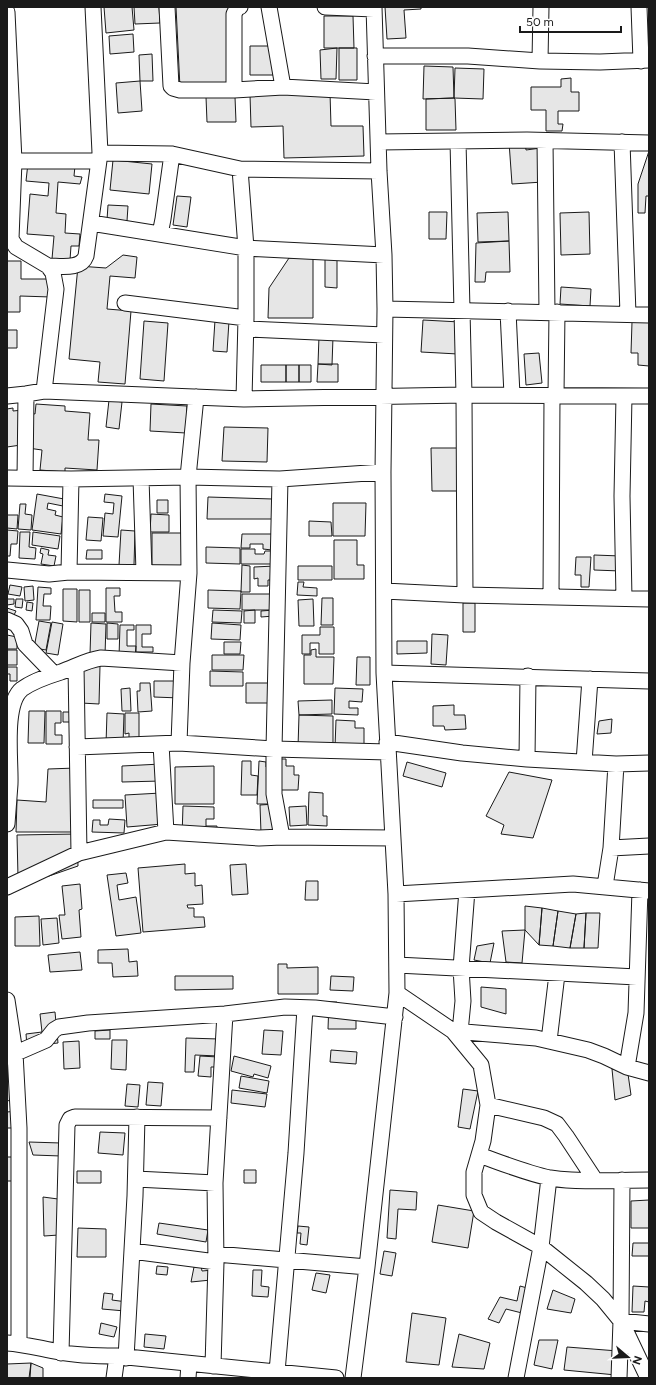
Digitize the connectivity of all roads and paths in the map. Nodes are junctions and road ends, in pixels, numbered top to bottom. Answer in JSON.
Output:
{"nodes":[{"id":1,"x":93,"y":7,"type":"edge"},
{"id":2,"x":167,"y":7,"type":"edge"},
{"id":3,"x":240,"y":7,"type":"edge"},
{"id":4,"x":269,"y":7,"type":"edge"},
{"id":5,"x":325,"y":7,"type":"edge"},
{"id":6,"x":541,"y":7,"type":"edge"},
{"id":7,"x":639,"y":7,"type":"edge"},
{"id":8,"x":374,"y":8,"type":"edge"},
{"id":9,"x":7,"y":12,"type":"edge"},
{"id":10,"x":375,"y":56,"type":"junction"},
{"id":11,"x":645,"y":60,"type":"edge"},
{"id":12,"x":540,"y":62,"type":"junction"},
{"id":13,"x":283,"y":87,"type":"junction"},
{"id":14,"x":234,"y":90,"type":"junction"},
{"id":15,"x":376,"y":92,"type":"junction"},
{"id":16,"x":458,"y":141,"type":"junction"},
{"id":17,"x":545,"y":141,"type":"junction"},
{"id":18,"x":379,"y":142,"type":"junction"},
{"id":19,"x":622,"y":142,"type":"junction"},
{"id":20,"x":649,"y":143,"type":"edge"},
{"id":21,"x":172,"y":154,"type":"junction"},
{"id":22,"x":99,"y":157,"type":"junction"},
{"id":23,"x":11,"y":161,"type":"edge"},
{"id":24,"x":240,"y":169,"type":"junction"},
{"id":25,"x":379,"y":171,"type":"junction"},
{"id":26,"x":91,"y":223,"type":"junction"},
{"id":27,"x":160,"y":234,"type":"junction"},
{"id":28,"x":246,"y":248,"type":"junction"},
{"id":29,"x":384,"y":255,"type":"junction"},
{"id":30,"x":48,"y":266,"type":"junction"},
{"id":31,"x":125,"y":303,"type":"dead end"},
{"id":32,"x":385,"y":309,"type":"junction"},
{"id":33,"x":461,"y":311,"type":"junction"},
{"id":34,"x":508,"y":311,"type":"junction"},
{"id":35,"x":552,"y":312,"type":"junction"},
{"id":36,"x":628,"y":314,"type":"junction"},
{"id":37,"x":649,"y":315,"type":"edge"},
{"id":38,"x":246,"y":324,"type":"junction"},
{"id":39,"x":384,"y":335,"type":"junction"},
{"id":40,"x":44,"y":391,"type":"junction"},
{"id":41,"x":26,"y":394,"type":"junction"},
{"id":42,"x":464,"y":395,"type":"junction"},
{"id":43,"x":512,"y":395,"type":"junction"},
{"id":44,"x":554,"y":395,"type":"junction"},
{"id":45,"x":7,"y":396,"type":"edge"},
{"id":46,"x":384,"y":396,"type":"junction"},
{"id":47,"x":624,"y":396,"type":"junction"},
{"id":48,"x":649,"y":396,"type":"edge"},
{"id":49,"x":196,"y":397,"type":"junction"},
{"id":50,"x":244,"y":399,"type":"junction"},
{"id":51,"x":383,"y":472,"type":"junction"},
{"id":52,"x":188,"y":477,"type":"junction"},
{"id":53,"x":7,"y":478,"type":"edge"},
{"id":54,"x":25,"y":478,"type":"junction"},
{"id":55,"x":71,"y":478,"type":"junction"},
{"id":56,"x":141,"y":478,"type":"junction"},
{"id":57,"x":280,"y":479,"type":"junction"},
{"id":58,"x":7,"y":570,"type":"edge"},
{"id":59,"x":69,"y":572,"type":"junction"},
{"id":60,"x":144,"y":572,"type":"junction"},
{"id":61,"x":189,"y":573,"type":"junction"},
{"id":62,"x":384,"y":591,"type":"junction"},
{"id":63,"x":465,"y":595,"type":"junction"},
{"id":64,"x":551,"y":597,"type":"junction"},
{"id":65,"x":624,"y":598,"type":"junction"},
{"id":66,"x":649,"y":599,"type":"edge"},
{"id":67,"x":7,"y":620,"type":"edge"},
{"id":68,"x":182,"y":663,"type":"junction"},
{"id":69,"x":76,"y":666,"type":"junction"},
{"id":70,"x":384,"y":673,"type":"junction"},
{"id":71,"x":54,"y":674,"type":"junction"},
{"id":72,"x":528,"y":676,"type":"junction"},
{"id":73,"x":590,"y":679,"type":"junction"},
{"id":74,"x":649,"y":681,"type":"edge"},
{"id":75,"x":179,"y":743,"type":"junction"},
{"id":76,"x":161,"y":744,"type":"junction"},
{"id":77,"x":77,"y":747,"type":"junction"},
{"id":78,"x":387,"y":747,"type":"junction"},
{"id":79,"x":274,"y":749,"type":"junction"},
{"id":80,"x":527,"y":759,"type":"junction"},
{"id":81,"x":584,"y":762,"type":"junction"},
{"id":82,"x":649,"y":763,"type":"edge"},
{"id":83,"x":616,"y":764,"type":"junction"},
{"id":84,"x":9,"y":784,"type":"edge"},
{"id":85,"x":7,"y":824,"type":"edge"},
{"id":86,"x":166,"y":832,"type":"junction"},
{"id":87,"x":282,"y":837,"type":"junction"},
{"id":88,"x":393,"y":838,"type":"junction"},
{"id":89,"x":649,"y":846,"type":"edge"},
{"id":90,"x":611,"y":848,"type":"junction"},
{"id":91,"x":78,"y":853,"type":"junction"},
{"id":92,"x":605,"y":886,"type":"junction"},
{"id":93,"x":7,"y":887,"type":"edge"},
{"id":94,"x":468,"y":890,"type":"junction"},
{"id":95,"x":644,"y":891,"type":"edge"},
{"id":96,"x":396,"y":894,"type":"junction"},
{"id":97,"x":396,"y":966,"type":"junction"},
{"id":98,"x":461,"y":968,"type":"junction"},
{"id":99,"x":557,"y":974,"type":"junction"},
{"id":100,"x":637,"y":977,"type":"junction"},
{"id":101,"x":397,"y":993,"type":"junction"},
{"id":102,"x":7,"y":1000,"type":"edge"},
{"id":103,"x":304,"y":1008,"type":"junction"},
{"id":104,"x":225,"y":1014,"type":"junction"},
{"id":105,"x":395,"y":1016,"type":"junction"},
{"id":106,"x":456,"y":1032,"type":"junction"},
{"id":107,"x":549,"y":1041,"type":"junction"},
{"id":108,"x":11,"y":1055,"type":"edge"},
{"id":109,"x":627,"y":1067,"type":"junction"},
{"id":110,"x":649,"y":1073,"type":"edge"},
{"id":111,"x":488,"y":1105,"type":"junction"},
{"id":112,"x":137,"y":1117,"type":"junction"},
{"id":113,"x":219,"y":1118,"type":"junction"},
{"id":114,"x":479,"y":1155,"type":"junction"},
{"id":115,"x":550,"y":1178,"type":"junction"},
{"id":116,"x":136,"y":1180,"type":"junction"},
{"id":117,"x":595,"y":1180,"type":"junction"},
{"id":118,"x":622,"y":1180,"type":"junction"},
{"id":119,"x":649,"y":1180,"type":"edge"},
{"id":120,"x":215,"y":1183,"type":"junction"},
{"id":121,"x":541,"y":1247,"type":"junction"},
{"id":122,"x":132,"y":1251,"type":"junction"},
{"id":123,"x":13,"y":1256,"type":"edge"},
{"id":124,"x":216,"y":1258,"type":"junction"},
{"id":125,"x":287,"y":1260,"type":"junction"},
{"id":126,"x":367,"y":1267,"type":"junction"},
{"id":127,"x":621,"y":1321,"type":"junction"},
{"id":128,"x":649,"y":1324,"type":"edge"},
{"id":129,"x":13,"y":1343,"type":"edge"},
{"id":130,"x":61,"y":1353,"type":"junction"},
{"id":131,"x":121,"y":1357,"type":"junction"},
{"id":132,"x":213,"y":1366,"type":"junction"},
{"id":133,"x":188,"y":1371,"type":"edge"},
{"id":134,"x":277,"y":1372,"type":"junction"},
{"id":135,"x":259,"y":1374,"type":"edge"},
{"id":136,"x":114,"y":1378,"type":"edge"},
{"id":137,"x":336,"y":1378,"type":"edge"},
{"id":138,"x":353,"y":1378,"type":"edge"},
{"id":139,"x":516,"y":1378,"type":"edge"},
{"id":140,"x":619,"y":1378,"type":"edge"},
{"id":141,"x":648,"y":1378,"type":"edge"}],
"edges":[{"from":1,"to":22,"type":"street"},
{"from":2,"to":14,"type":"street"},
{"from":3,"to":14,"type":"street"},
{"from":4,"to":13,"type":"street"},
{"from":5,"to":8,"type":"street"},
{"from":6,"to":12,"type":"street"},
{"from":7,"to":11,"type":"street"},
{"from":8,"to":10,"type":"street"},
{"from":9,"to":23,"type":"street"},
{"from":10,"to":12,"type":"street"},
{"from":10,"to":15,"type":"street"},
{"from":11,"to":12,"type":"street"},
{"from":13,"to":14,"type":"street"},
{"from":13,"to":15,"type":"street"},
{"from":15,"to":18,"type":"street"},
{"from":16,"to":17,"type":"street"},
{"from":16,"to":18,"type":"street"},
{"from":16,"to":33,"type":"street"},
{"from":17,"to":19,"type":"street"},
{"from":17,"to":35,"type":"street"},
{"from":18,"to":25,"type":"street"},
{"from":19,"to":20,"type":"street"},
{"from":19,"to":36,"type":"street"},
{"from":21,"to":22,"type":"street"},
{"from":21,"to":24,"type":"street"},
{"from":21,"to":27,"type":"street"},
{"from":22,"to":23,"type":"street"},
{"from":22,"to":26,"type":"street"},
{"from":23,"to":30,"type":"street"},
{"from":24,"to":25,"type":"street"},
{"from":24,"to":28,"type":"street"},
{"from":25,"to":29,"type":"street"},
{"from":26,"to":27,"type":"street"},
{"from":26,"to":30,"type":"street"},
{"from":27,"to":28,"type":"street"},
{"from":28,"to":29,"type":"street"},
{"from":28,"to":38,"type":"street"},
{"from":29,"to":32,"type":"street"},
{"from":30,"to":40,"type":"street"},
{"from":31,"to":38,"type":"street"},
{"from":32,"to":33,"type":"street"},
{"from":32,"to":39,"type":"street"},
{"from":33,"to":34,"type":"street"},
{"from":33,"to":42,"type":"street"},
{"from":34,"to":35,"type":"street"},
{"from":34,"to":43,"type":"street"},
{"from":35,"to":36,"type":"street"},
{"from":35,"to":44,"type":"street"},
{"from":36,"to":37,"type":"street"},
{"from":38,"to":39,"type":"street"},
{"from":38,"to":50,"type":"street"},
{"from":39,"to":46,"type":"street"},
{"from":40,"to":41,"type":"street"},
{"from":40,"to":49,"type":"street"},
{"from":41,"to":45,"type":"street"},
{"from":41,"to":54,"type":"street"},
{"from":42,"to":43,"type":"street"},
{"from":42,"to":46,"type":"street"},
{"from":42,"to":63,"type":"street"},
{"from":43,"to":44,"type":"street"},
{"from":44,"to":47,"type":"street"},
{"from":44,"to":64,"type":"street"},
{"from":46,"to":50,"type":"street"},
{"from":46,"to":51,"type":"street"},
{"from":47,"to":48,"type":"street"},
{"from":47,"to":65,"type":"street"},
{"from":49,"to":50,"type":"street"},
{"from":49,"to":52,"type":"street"},
{"from":51,"to":57,"type":"street"},
{"from":51,"to":62,"type":"street"},
{"from":52,"to":56,"type":"street"},
{"from":52,"to":57,"type":"street"},
{"from":52,"to":61,"type":"street"},
{"from":53,"to":54,"type":"street"},
{"from":54,"to":55,"type":"street"},
{"from":55,"to":56,"type":"street"},
{"from":55,"to":59,"type":"street"},
{"from":56,"to":60,"type":"street"},
{"from":57,"to":79,"type":"street"},
{"from":58,"to":59,"type":"street"},
{"from":59,"to":60,"type":"street"},
{"from":60,"to":61,"type":"street"},
{"from":61,"to":68,"type":"street"},
{"from":62,"to":63,"type":"street"},
{"from":62,"to":70,"type":"street"},
{"from":63,"to":64,"type":"street"},
{"from":64,"to":65,"type":"street"},
{"from":65,"to":66,"type":"street"},
{"from":67,"to":71,"type":"street"},
{"from":68,"to":69,"type":"street"},
{"from":68,"to":75,"type":"street"},
{"from":69,"to":71,"type":"street"},
{"from":69,"to":77,"type":"street"},
{"from":70,"to":72,"type":"street"},
{"from":70,"to":78,"type":"street"},
{"from":71,"to":84,"type":"street"},
{"from":72,"to":73,"type":"street"},
{"from":72,"to":80,"type":"street"},
{"from":73,"to":74,"type":"street"},
{"from":73,"to":81,"type":"street"},
{"from":75,"to":76,"type":"street"},
{"from":75,"to":79,"type":"street"},
{"from":76,"to":77,"type":"street"},
{"from":76,"to":86,"type":"street"},
{"from":77,"to":91,"type":"street"},
{"from":78,"to":79,"type":"street"},
{"from":78,"to":80,"type":"street"},
{"from":78,"to":88,"type":"street"},
{"from":79,"to":87,"type":"street"},
{"from":80,"to":81,"type":"street"},
{"from":81,"to":83,"type":"street"},
{"from":82,"to":83,"type":"street"},
{"from":83,"to":90,"type":"street"},
{"from":84,"to":85,"type":"street"},
{"from":86,"to":87,"type":"street"},
{"from":86,"to":91,"type":"street"},
{"from":87,"to":88,"type":"street"},
{"from":88,"to":96,"type":"street"},
{"from":89,"to":90,"type":"street"},
{"from":90,"to":92,"type":"street"},
{"from":91,"to":93,"type":"street"},
{"from":92,"to":94,"type":"street"},
{"from":92,"to":95,"type":"street"},
{"from":94,"to":96,"type":"street"},
{"from":94,"to":98,"type":"street"},
{"from":95,"to":100,"type":"street"},
{"from":96,"to":97,"type":"street"},
{"from":97,"to":98,"type":"street"},
{"from":97,"to":101,"type":"street"},
{"from":98,"to":99,"type":"street"},
{"from":98,"to":106,"type":"street"},
{"from":99,"to":100,"type":"street"},
{"from":99,"to":107,"type":"street"},
{"from":100,"to":109,"type":"street"},
{"from":101,"to":105,"type":"street"},
{"from":101,"to":106,"type":"street"},
{"from":102,"to":108,"type":"street"},
{"from":103,"to":104,"type":"street"},
{"from":103,"to":105,"type":"street"},
{"from":103,"to":125,"type":"street"},
{"from":104,"to":108,"type":"street"},
{"from":104,"to":113,"type":"street"},
{"from":105,"to":126,"type":"street"},
{"from":106,"to":107,"type":"street"},
{"from":106,"to":111,"type":"street"},
{"from":107,"to":109,"type":"street"},
{"from":108,"to":123,"type":"street"},
{"from":109,"to":110,"type":"street"},
{"from":111,"to":114,"type":"street"},
{"from":111,"to":117,"type":"street"},
{"from":112,"to":113,"type":"street"},
{"from":112,"to":116,"type":"street"},
{"from":112,"to":130,"type":"street"},
{"from":113,"to":120,"type":"street"},
{"from":114,"to":115,"type":"street"},
{"from":114,"to":121,"type":"street"},
{"from":115,"to":117,"type":"street"},
{"from":115,"to":121,"type":"street"},
{"from":116,"to":120,"type":"street"},
{"from":116,"to":122,"type":"street"},
{"from":117,"to":118,"type":"street"},
{"from":118,"to":119,"type":"street"},
{"from":118,"to":127,"type":"street"},
{"from":120,"to":124,"type":"street"},
{"from":121,"to":127,"type":"street"},
{"from":121,"to":139,"type":"street"},
{"from":122,"to":124,"type":"street"},
{"from":122,"to":131,"type":"street"},
{"from":123,"to":129,"type":"street"},
{"from":124,"to":125,"type":"street"},
{"from":124,"to":132,"type":"street"},
{"from":125,"to":126,"type":"street"},
{"from":125,"to":134,"type":"street"},
{"from":126,"to":138,"type":"street"},
{"from":127,"to":128,"type":"street"},
{"from":127,"to":140,"type":"street"},
{"from":127,"to":141,"type":"street"},
{"from":129,"to":130,"type":"street"},
{"from":130,"to":131,"type":"street"},
{"from":131,"to":133,"type":"street"},
{"from":131,"to":136,"type":"street"},
{"from":132,"to":133,"type":"street"},
{"from":132,"to":135,"type":"street"},
{"from":134,"to":135,"type":"street"},
{"from":134,"to":137,"type":"street"}]}
